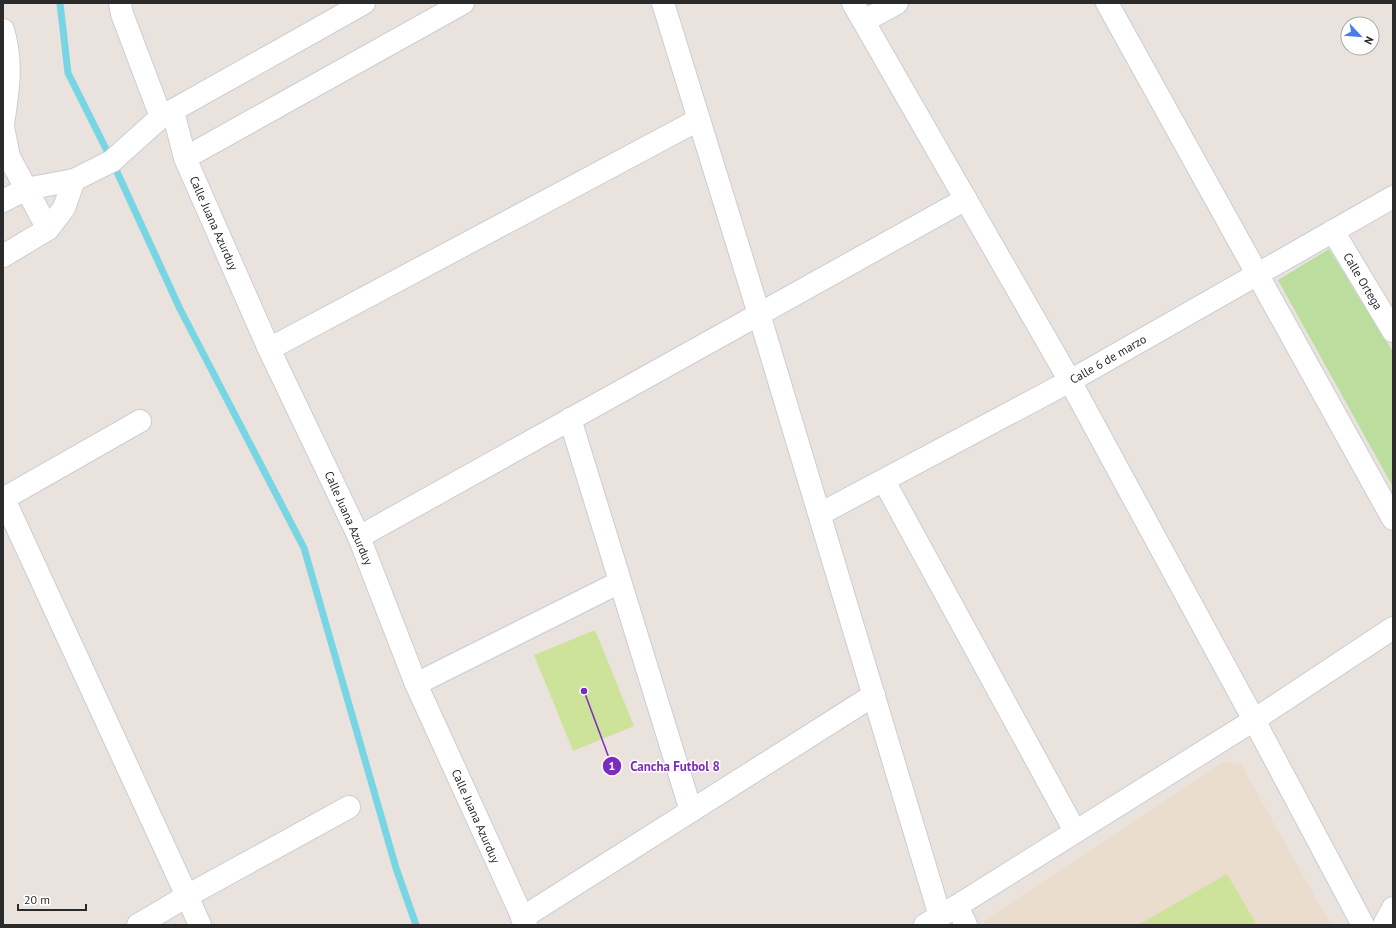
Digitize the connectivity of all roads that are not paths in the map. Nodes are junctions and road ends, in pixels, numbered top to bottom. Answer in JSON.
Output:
{"nodes":[{"id":1,"x":120,"y":3,"type":"edge"},
{"id":2,"x":364,"y":3,"type":"edge"},
{"id":3,"x":463,"y":3,"type":"edge"},
{"id":4,"x":663,"y":3,"type":"edge"},
{"id":5,"x":897,"y":3,"type":"edge"},
{"id":6,"x":1107,"y":3,"type":"edge"},
{"id":7,"x":858,"y":12,"type":"edge"},
{"id":8,"x":3,"y":30,"type":"edge"},
{"id":9,"x":167,"y":114,"type":"junction"},
{"id":10,"x":698,"y":120,"type":"junction"},
{"id":11,"x":3,"y":124,"type":"edge"},
{"id":12,"x":3,"y":127,"type":"edge"},
{"id":13,"x":185,"y":158,"type":"junction"},
{"id":14,"x":74,"y":180,"type":"junction"},
{"id":15,"x":26,"y":189,"type":"junction"},
{"id":16,"x":1393,"y":196,"type":"edge"},
{"id":17,"x":966,"y":198,"type":"junction"},
{"id":18,"x":3,"y":201,"type":"edge"},
{"id":19,"x":48,"y":229,"type":"junction"},
{"id":20,"x":1333,"y":231,"type":"junction"},
{"id":21,"x":3,"y":256,"type":"edge"},
{"id":22,"x":1256,"y":274,"type":"junction"},
{"id":23,"x":759,"y":314,"type":"junction"},
{"id":24,"x":1393,"y":331,"type":"edge"},
{"id":25,"x":269,"y":349,"type":"junction"},
{"id":26,"x":1070,"y":381,"type":"junction"},
{"id":27,"x":570,"y":419,"type":"junction"},
{"id":28,"x":140,"y":421,"type":"dead end"},
{"id":29,"x":884,"y":481,"type":"junction"},
{"id":30,"x":3,"y":499,"type":"edge"},
{"id":31,"x":820,"y":514,"type":"junction"},
{"id":32,"x":1393,"y":519,"type":"edge"},
{"id":33,"x":359,"y":537,"type":"junction"},
{"id":34,"x":620,"y":582,"type":"junction"},
{"id":35,"x":1393,"y":628,"type":"edge"},
{"id":36,"x":416,"y":684,"type":"junction"},
{"id":37,"x":874,"y":695,"type":"junction"},
{"id":38,"x":1254,"y":720,"type":"junction"},
{"id":39,"x":349,"y":807,"type":"dead end"},
{"id":40,"x":691,"y":811,"type":"junction"},
{"id":41,"x":1075,"y":831,"type":"junction"},
{"id":42,"x":187,"y":896,"type":"junction"},
{"id":43,"x":1393,"y":908,"type":"edge"},
{"id":44,"x":947,"y":918,"type":"edge"},
{"id":45,"x":524,"y":921,"type":"edge"},
{"id":46,"x":138,"y":925,"type":"edge"},
{"id":47,"x":200,"y":925,"type":"edge"},
{"id":48,"x":1362,"y":925,"type":"edge"},
{"id":49,"x":1384,"y":925,"type":"edge"}],
"edges":[{"from":1,"to":9,"type":"street","name":"Calle Juana Azurduy"},
{"from":2,"to":9,"type":"street"},
{"from":3,"to":13,"type":"street"},
{"from":4,"to":10,"type":"street"},
{"from":5,"to":7,"type":"street"},
{"from":6,"to":22,"type":"street"},
{"from":7,"to":17,"type":"street"},
{"from":8,"to":11,"type":"street"},
{"from":9,"to":13,"type":"street","name":"Calle Juana Azurduy"},
{"from":9,"to":14,"type":"street"},
{"from":10,"to":23,"type":"street"},
{"from":10,"to":25,"type":"street"},
{"from":12,"to":15,"type":"street"},
{"from":13,"to":25,"type":"street","name":"Calle Juana Azurduy"},
{"from":14,"to":15,"type":"street"},
{"from":14,"to":19,"type":"street"},
{"from":15,"to":18,"type":"street"},
{"from":15,"to":19,"type":"street"},
{"from":16,"to":20,"type":"street","name":"Calle 6 de marzo"},
{"from":17,"to":23,"type":"street"},
{"from":17,"to":26,"type":"street"},
{"from":19,"to":21,"type":"street"},
{"from":20,"to":22,"type":"street","name":"Calle 6 de marzo"},
{"from":20,"to":24,"type":"street","name":"Calle Ortega"},
{"from":22,"to":26,"type":"street","name":"Calle 6 de marzo"},
{"from":22,"to":32,"type":"street"},
{"from":23,"to":27,"type":"street"},
{"from":23,"to":31,"type":"street"},
{"from":25,"to":33,"type":"street","name":"Calle Juana Azurduy"},
{"from":26,"to":29,"type":"street","name":"Calle 6 de marzo"},
{"from":26,"to":38,"type":"street"},
{"from":27,"to":33,"type":"street"},
{"from":27,"to":34,"type":"street"},
{"from":28,"to":30,"type":"street"},
{"from":29,"to":31,"type":"street","name":"Calle 6 de marzo"},
{"from":29,"to":41,"type":"street"},
{"from":30,"to":42,"type":"street"},
{"from":31,"to":37,"type":"street"},
{"from":33,"to":36,"type":"street","name":"Calle Juana Azurduy"},
{"from":34,"to":36,"type":"street"},
{"from":34,"to":40,"type":"street"},
{"from":35,"to":38,"type":"street"},
{"from":36,"to":45,"type":"street","name":"Calle Juana Azurduy"},
{"from":37,"to":40,"type":"street"},
{"from":37,"to":44,"type":"street"},
{"from":38,"to":41,"type":"street"},
{"from":38,"to":48,"type":"street"},
{"from":39,"to":42,"type":"street"},
{"from":40,"to":45,"type":"street"},
{"from":41,"to":44,"type":"street"},
{"from":42,"to":46,"type":"street"},
{"from":42,"to":47,"type":"street"},
{"from":43,"to":49,"type":"street"}]}
